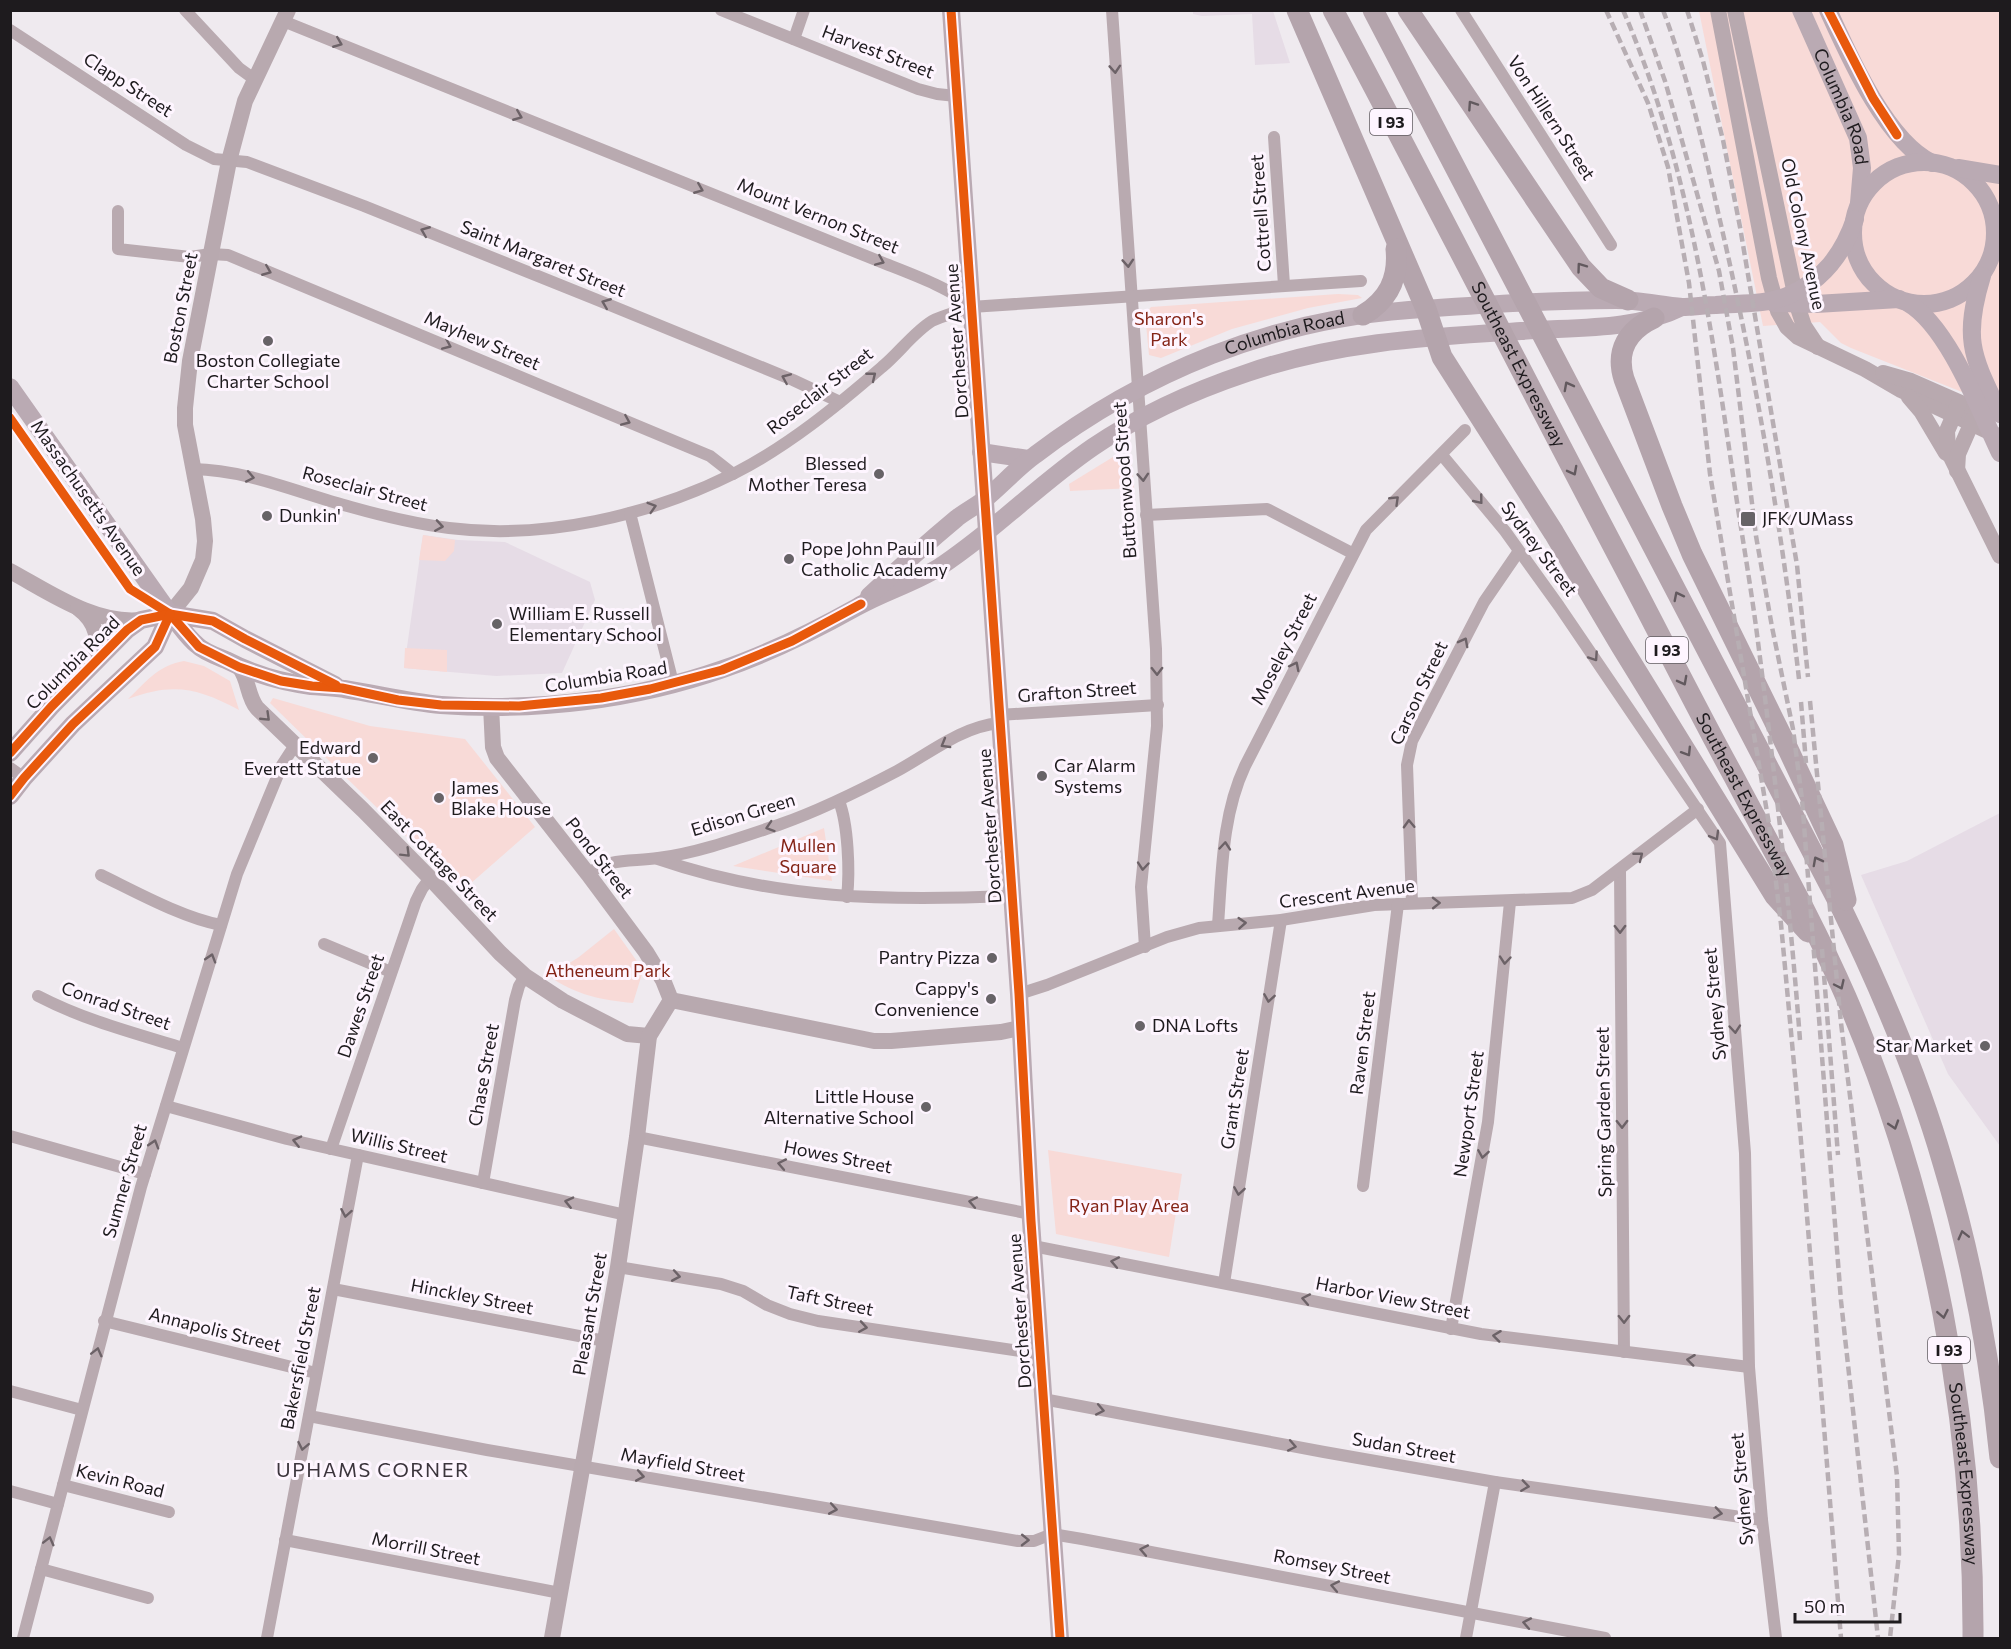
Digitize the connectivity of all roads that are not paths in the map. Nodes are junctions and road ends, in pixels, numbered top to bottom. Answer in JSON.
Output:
{"nodes":[{"id":1,"x":185,"y":10,"type":"edge"},
{"id":2,"x":721,"y":10,"type":"edge"},
{"id":3,"x":804,"y":10,"type":"edge"},
{"id":4,"x":951,"y":10,"type":"edge"},
{"id":5,"x":1112,"y":10,"type":"edge"},
{"id":6,"x":1297,"y":10,"type":"edge"},
{"id":7,"x":1333,"y":10,"type":"edge"},
{"id":8,"x":1373,"y":10,"type":"edge"},
{"id":9,"x":1408,"y":10,"type":"edge"},
{"id":10,"x":1461,"y":10,"type":"edge"},
{"id":11,"x":1718,"y":10,"type":"edge"},
{"id":12,"x":1735,"y":10,"type":"edge"},
{"id":13,"x":1801,"y":10,"type":"edge"},
{"id":14,"x":1827,"y":10,"type":"edge"},
{"id":15,"x":286,"y":16,"type":"edge"},
{"id":16,"x":10,"y":30,"type":"edge"},
{"id":17,"x":794,"y":39,"type":"junction"},
{"id":18,"x":254,"y":79,"type":"junction"},
{"id":19,"x":956,"y":96,"type":"junction"},
{"id":20,"x":1274,"y":137,"type":"dead end"},
{"id":21,"x":229,"y":161,"type":"junction"},
{"id":22,"x":1938,"y":164,"type":"junction"},
{"id":23,"x":2001,"y":175,"type":"edge"},
{"id":24,"x":118,"y":211,"type":"dead end"},
{"id":25,"x":1857,"y":213,"type":"junction"},
{"id":26,"x":1392,"y":231,"type":"junction"},
{"id":27,"x":1611,"y":245,"type":"dead end"},
{"id":28,"x":2001,"y":251,"type":"edge"},
{"id":29,"x":211,"y":254,"type":"junction"},
{"id":30,"x":1984,"y":272,"type":"junction"},
{"id":31,"x":1361,"y":281,"type":"dead end"},
{"id":32,"x":1284,"y":285,"type":"junction"},
{"id":33,"x":1130,"y":295,"type":"junction"},
{"id":34,"x":1628,"y":300,"type":"junction"},
{"id":35,"x":1901,"y":300,"type":"junction"},
{"id":36,"x":1761,"y":302,"type":"junction"},
{"id":37,"x":971,"y":307,"type":"junction"},
{"id":38,"x":1682,"y":307,"type":"junction"},
{"id":39,"x":1426,"y":309,"type":"junction"},
{"id":40,"x":1363,"y":315,"type":"junction"},
{"id":41,"x":1654,"y":318,"type":"junction"},
{"id":42,"x":1434,"y":337,"type":"junction"},
{"id":43,"x":1821,"y":350,"type":"junction"},
{"id":44,"x":1865,"y":369,"type":"junction"},
{"id":45,"x":10,"y":387,"type":"edge"},
{"id":46,"x":1137,"y":389,"type":"junction"},
{"id":47,"x":1901,"y":390,"type":"junction"},
{"id":48,"x":840,"y":402,"type":"junction"},
{"id":49,"x":1957,"y":409,"type":"junction"},
{"id":50,"x":2001,"y":414,"type":"edge"},
{"id":51,"x":1974,"y":417,"type":"junction"},
{"id":52,"x":1139,"y":418,"type":"junction"},
{"id":53,"x":2001,"y":420,"type":"edge"},
{"id":54,"x":1465,"y":430,"type":"dead end"},
{"id":55,"x":2001,"y":437,"type":"edge"},
{"id":56,"x":981,"y":452,"type":"junction"},
{"id":57,"x":2001,"y":453,"type":"edge"},
{"id":58,"x":1442,"y":454,"type":"junction"},
{"id":59,"x":1028,"y":459,"type":"junction"},
{"id":60,"x":193,"y":469,"type":"junction"},
{"id":61,"x":1957,"y":471,"type":"junction"},
{"id":62,"x":734,"y":474,"type":"junction"},
{"id":63,"x":984,"y":499,"type":"junction"},
{"id":64,"x":630,"y":513,"type":"junction"},
{"id":65,"x":1146,"y":515,"type":"junction"},
{"id":66,"x":986,"y":532,"type":"junction"},
{"id":67,"x":1519,"y":550,"type":"junction"},
{"id":68,"x":1352,"y":553,"type":"junction"},
{"id":69,"x":2001,"y":556,"type":"edge"},
{"id":70,"x":10,"y":571,"type":"edge"},
{"id":71,"x":861,"y":604,"type":"junction"},
{"id":72,"x":75,"y":606,"type":"junction"},
{"id":73,"x":170,"y":614,"type":"junction"},
{"id":74,"x":141,"y":620,"type":"junction"},
{"id":75,"x":95,"y":662,"type":"junction"},
{"id":76,"x":239,"y":667,"type":"junction"},
{"id":77,"x":674,"y":683,"type":"junction"},
{"id":78,"x":342,"y":688,"type":"junction"},
{"id":79,"x":1158,"y":705,"type":"junction"},
{"id":80,"x":491,"y":706,"type":"junction"},
{"id":81,"x":999,"y":719,"type":"junction"},
{"id":82,"x":296,"y":745,"type":"junction"},
{"id":83,"x":10,"y":753,"type":"edge"},
{"id":84,"x":17,"y":773,"type":"edge"},
{"id":85,"x":10,"y":796,"type":"edge"},
{"id":86,"x":839,"y":801,"type":"junction"},
{"id":87,"x":1698,"y":809,"type":"junction"},
{"id":88,"x":657,"y":858,"type":"junction"},
{"id":89,"x":1620,"y":871,"type":"junction"},
{"id":90,"x":588,"y":874,"type":"junction"},
{"id":91,"x":101,"y":875,"type":"dead end"},
{"id":92,"x":430,"y":878,"type":"junction"},
{"id":93,"x":1011,"y":896,"type":"junction"},
{"id":94,"x":848,"y":897,"type":"junction"},
{"id":95,"x":1510,"y":902,"type":"junction"},
{"id":96,"x":1412,"y":903,"type":"junction"},
{"id":97,"x":1398,"y":904,"type":"junction"},
{"id":98,"x":1281,"y":920,"type":"junction"},
{"id":99,"x":221,"y":925,"type":"junction"},
{"id":100,"x":1218,"y":925,"type":"junction"},
{"id":101,"x":1853,"y":932,"type":"junction"},
{"id":102,"x":324,"y":944,"type":"dead end"},
{"id":103,"x":1145,"y":947,"type":"junction"},
{"id":104,"x":1826,"y":952,"type":"junction"},
{"id":105,"x":391,"y":972,"type":"junction"},
{"id":106,"x":525,"y":976,"type":"junction"},
{"id":107,"x":1019,"y":994,"type":"junction"},
{"id":108,"x":38,"y":996,"type":"dead end"},
{"id":109,"x":671,"y":1000,"type":"junction"},
{"id":110,"x":1020,"y":1028,"type":"junction"},
{"id":111,"x":649,"y":1036,"type":"junction"},
{"id":112,"x":183,"y":1048,"type":"junction"},
{"id":113,"x":166,"y":1106,"type":"junction"},
{"id":114,"x":10,"y":1136,"type":"edge"},
{"id":115,"x":638,"y":1137,"type":"junction"},
{"id":116,"x":331,"y":1149,"type":"junction"},
{"id":117,"x":358,"y":1155,"type":"junction"},
{"id":118,"x":145,"y":1174,"type":"junction"},
{"id":119,"x":483,"y":1183,"type":"junction"},
{"id":120,"x":1363,"y":1186,"type":"dead end"},
{"id":121,"x":1031,"y":1214,"type":"junction"},
{"id":122,"x":626,"y":1215,"type":"junction"},
{"id":123,"x":1033,"y":1246,"type":"junction"},
{"id":124,"x":618,"y":1267,"type":"junction"},
{"id":125,"x":1224,"y":1283,"type":"junction"},
{"id":126,"x":333,"y":1289,"type":"junction"},
{"id":127,"x":104,"y":1321,"type":"junction"},
{"id":128,"x":1451,"y":1329,"type":"junction"},
{"id":129,"x":605,"y":1341,"type":"junction"},
{"id":130,"x":1624,"y":1353,"type":"junction"},
{"id":131,"x":1040,"y":1354,"type":"junction"},
{"id":132,"x":1749,"y":1367,"type":"junction"},
{"id":133,"x":316,"y":1373,"type":"junction"},
{"id":134,"x":10,"y":1392,"type":"edge"},
{"id":135,"x":1043,"y":1399,"type":"junction"},
{"id":136,"x":82,"y":1410,"type":"junction"},
{"id":137,"x":309,"y":1416,"type":"junction"},
{"id":138,"x":2001,"y":1458,"type":"edge"},
{"id":139,"x":583,"y":1467,"type":"junction"},
{"id":140,"x":1495,"y":1482,"type":"junction"},
{"id":141,"x":63,"y":1485,"type":"junction"},
{"id":142,"x":10,"y":1491,"type":"edge"},
{"id":143,"x":58,"y":1504,"type":"junction"},
{"id":144,"x":169,"y":1512,"type":"dead end"},
{"id":145,"x":1762,"y":1520,"type":"junction"},
{"id":146,"x":1052,"y":1534,"type":"junction"},
{"id":147,"x":285,"y":1540,"type":"junction"},
{"id":148,"x":41,"y":1569,"type":"junction"},
{"id":149,"x":560,"y":1593,"type":"junction"},
{"id":150,"x":148,"y":1598,"type":"dead end"},
{"id":151,"x":1471,"y":1612,"type":"junction"},
{"id":152,"x":1589,"y":1637,"type":"edge"},
{"id":153,"x":23,"y":1638,"type":"edge"},
{"id":154,"x":267,"y":1638,"type":"edge"},
{"id":155,"x":552,"y":1638,"type":"edge"},
{"id":156,"x":1060,"y":1638,"type":"edge"},
{"id":157,"x":1466,"y":1638,"type":"edge"},
{"id":158,"x":1605,"y":1638,"type":"edge"},
{"id":159,"x":1776,"y":1638,"type":"edge"},
{"id":160,"x":1973,"y":1638,"type":"edge"}],
"edges":[{"from":1,"to":18,"type":"street"},
{"from":2,"to":17,"type":"street","name":"Harvest Street"},
{"from":3,"to":17,"type":"street"},
{"from":4,"to":19,"type":"main road","name":"Dorchester Avenue"},
{"from":5,"to":33,"type":"street","name":"Buttonwood Street","one_way":true},
{"from":6,"to":26,"type":"highway"},
{"from":7,"to":104,"type":"highway","name":"Southeast Expressway","number":"I 93","one_way":true},
{"from":101,"to":8,"type":"highway","name":"Southeast Expressway","number":"I 93","one_way":true},
{"from":34,"to":9,"type":"highway","one_way":true},
{"from":10,"to":27,"type":"street","name":"Von Hillern Street"},
{"from":11,"to":43,"type":"street","name":"Old Colony Avenue"},
{"from":12,"to":43,"type":"street","name":"Old Colony Avenue"},
{"from":13,"to":25,"type":"main road","name":"Columbia Road"},
{"from":14,"to":22,"type":"main road","name":"Columbia Road"},
{"from":15,"to":18,"type":"street","name":"Boston Street"},
{"from":15,"to":37,"type":"street","name":"Mount Vernon Street","one_way":true},
{"from":16,"to":21,"type":"street","name":"Clapp Street"},
{"from":17,"to":19,"type":"street","name":"Harvest Street"},
{"from":18,"to":21,"type":"street","name":"Boston Street"},
{"from":19,"to":37,"type":"main road","name":"Dorchester Avenue"},
{"from":20,"to":32,"type":"street","name":"Cottrell Street"},
{"from":21,"to":29,"type":"street","name":"Boston Street"},
{"from":48,"to":21,"type":"street","name":"Saint Margaret Street","one_way":true},
{"from":22,"to":23,"type":"main road"},
{"from":22,"to":25,"type":"main road"},
{"from":22,"to":30,"type":"main road"},
{"from":24,"to":29,"type":"street","name":"Mayhew Street"},
{"from":25,"to":35,"type":"main road"},
{"from":25,"to":36,"type":"main road","name":"Columbia Road"},
{"from":26,"to":39,"type":"highway"},
{"from":26,"to":40,"type":"highway"},
{"from":28,"to":30,"type":"main road"},
{"from":29,"to":60,"type":"street","name":"Boston Street"},
{"from":29,"to":62,"type":"street","name":"Mayhew Street","one_way":true},
{"from":30,"to":35,"type":"main road"},
{"from":30,"to":50,"type":"main road"},
{"from":31,"to":32,"type":"street"},
{"from":32,"to":33,"type":"street"},
{"from":33,"to":37,"type":"street"},
{"from":33,"to":46,"type":"street","name":"Buttonwood Street"},
{"from":34,"to":38,"type":"main road","name":"Columbia Road"},
{"from":34,"to":39,"type":"main road","name":"Columbia Road"},
{"from":35,"to":36,"type":"main road","name":"Columbia Road"},
{"from":35,"to":57,"type":"main road"},
{"from":36,"to":38,"type":"main road","name":"Columbia Road"},
{"from":48,"to":37,"type":"street","name":"Roseclair Street","one_way":true},
{"from":37,"to":56,"type":"main road","name":"Dorchester Avenue"},
{"from":38,"to":41,"type":"main road","name":"Columbia Road"},
{"from":39,"to":40,"type":"main road","name":"Columbia Road"},
{"from":39,"to":42,"type":"highway"},
{"from":40,"to":46,"type":"main road","name":"Columbia Road"},
{"from":41,"to":42,"type":"main road","name":"Columbia Road"},
{"from":41,"to":101,"type":"highway"},
{"from":42,"to":52,"type":"main road","name":"Columbia Road"},
{"from":42,"to":104,"type":"highway","one_way":true},
{"from":43,"to":44,"type":"street"},
{"from":44,"to":47,"type":"street"},
{"from":44,"to":49,"type":"street"},
{"from":45,"to":73,"type":"main road","name":"Massachusetts Avenue"},
{"from":46,"to":52,"type":"street","name":"Buttonwood Street"},
{"from":46,"to":59,"type":"main road","name":"Columbia Road"},
{"from":47,"to":49,"type":"street"},
{"from":47,"to":61,"type":"street"},
{"from":48,"to":62,"type":"street","name":"Roseclair Street"},
{"from":49,"to":51,"type":"street"},
{"from":49,"to":61,"type":"street"},
{"from":51,"to":53,"type":"street"},
{"from":51,"to":55,"type":"street"},
{"from":51,"to":61,"type":"street"},
{"from":52,"to":65,"type":"street","name":"Buttonwood Street","one_way":true},
{"from":52,"to":66,"type":"main road","name":"Columbia Road"},
{"from":54,"to":58,"type":"street","name":"Moseley Street"},
{"from":56,"to":59,"type":"main road"},
{"from":56,"to":63,"type":"main road","name":"Dorchester Avenue"},
{"from":58,"to":67,"type":"street","name":"Sydney Street","one_way":true},
{"from":68,"to":58,"type":"street","name":"Moseley Street","one_way":true},
{"from":59,"to":63,"type":"main road","name":"Columbia Road"},
{"from":60,"to":64,"type":"street","name":"Roseclair Street","one_way":true},
{"from":60,"to":73,"type":"street","name":"Boston Street"},
{"from":61,"to":69,"type":"street"},
{"from":64,"to":62,"type":"street","name":"Roseclair Street","one_way":true},
{"from":63,"to":66,"type":"main road","name":"Dorchester Avenue"},
{"from":63,"to":71,"type":"main road","name":"Columbia Road"},
{"from":64,"to":77,"type":"street"},
{"from":65,"to":68,"type":"street"},
{"from":65,"to":79,"type":"street","name":"Buttonwood Street","one_way":true},
{"from":66,"to":71,"type":"main road","name":"Columbia Road"},
{"from":66,"to":81,"type":"main road","name":"Dorchester Avenue"},
{"from":67,"to":87,"type":"street","name":"Sydney Street","one_way":true},
{"from":96,"to":67,"type":"street","name":"Carson Street","one_way":true},
{"from":100,"to":68,"type":"street","name":"Moseley Street","one_way":true},
{"from":70,"to":72,"type":"street"},
{"from":71,"to":77,"type":"main road","name":"Columbia Road"},
{"from":72,"to":74,"type":"street"},
{"from":72,"to":75,"type":"street"},
{"from":73,"to":74,"type":"main road","name":"Columbia Road"},
{"from":73,"to":76,"type":"main road","name":"Columbia Road"},
{"from":73,"to":78,"type":"main road","name":"Columbia Road"},
{"from":73,"to":84,"type":"main road"},
{"from":74,"to":75,"type":"main road","name":"Columbia Road"},
{"from":75,"to":83,"type":"main road","name":"Columbia Road"},
{"from":76,"to":78,"type":"main road","name":"Columbia Road"},
{"from":76,"to":82,"type":"street","name":"East Cottage Street","one_way":true},
{"from":77,"to":80,"type":"main road","name":"Columbia Road"},
{"from":78,"to":80,"type":"main road","name":"Columbia Road"},
{"from":79,"to":81,"type":"street","name":"Grafton Street"},
{"from":79,"to":103,"type":"street","name":"Buttonwood Street","one_way":true},
{"from":80,"to":90,"type":"street","name":"Pond Street"},
{"from":81,"to":86,"type":"street","name":"Edison Green","one_way":true},
{"from":81,"to":93,"type":"main road","name":"Dorchester Avenue"},
{"from":82,"to":92,"type":"street","name":"East Cottage Street","one_way":true},
{"from":82,"to":99,"type":"street","name":"Sumner Street"},
{"from":84,"to":85,"type":"main road"},
{"from":86,"to":88,"type":"street","name":"Edison Green","one_way":true},
{"from":86,"to":94,"type":"street"},
{"from":89,"to":87,"type":"street","name":"Crescent Avenue","one_way":true},
{"from":87,"to":132,"type":"street","name":"Sydney Street","one_way":true},
{"from":88,"to":90,"type":"street","name":"Edison Green"},
{"from":88,"to":94,"type":"street","name":"Edison Green"},
{"from":89,"to":95,"type":"street","name":"Crescent Avenue"},
{"from":89,"to":130,"type":"street","name":"Spring Garden Street","one_way":true},
{"from":90,"to":109,"type":"street","name":"Pond Street"},
{"from":91,"to":99,"type":"street"},
{"from":92,"to":105,"type":"street","name":"Dawes Street"},
{"from":92,"to":106,"type":"street","name":"East Cottage Street"},
{"from":93,"to":94,"type":"street","name":"Edison Green"},
{"from":93,"to":107,"type":"main road","name":"Dorchester Avenue"},
{"from":96,"to":95,"type":"street","name":"Crescent Avenue","one_way":true},
{"from":95,"to":128,"type":"street","name":"Newport Street","one_way":true},
{"from":96,"to":97,"type":"street","name":"Crescent Avenue"},
{"from":97,"to":98,"type":"street","name":"Crescent Avenue"},
{"from":97,"to":120,"type":"street","name":"Raven Street"},
{"from":100,"to":98,"type":"street","name":"Crescent Avenue","one_way":true},
{"from":98,"to":125,"type":"street","name":"Grant Street","one_way":true},
{"from":112,"to":99,"type":"street","name":"Sumner Street","one_way":true},
{"from":100,"to":103,"type":"street","name":"Crescent Avenue"},
{"from":138,"to":101,"type":"highway","name":"Southeast Expressway","number":"I 93","one_way":true},
{"from":102,"to":105,"type":"street"},
{"from":103,"to":107,"type":"street","name":"Crescent Avenue"},
{"from":104,"to":160,"type":"highway","name":"Southeast Expressway","number":"I 93","one_way":true},
{"from":105,"to":116,"type":"street","name":"Dawes Street"},
{"from":106,"to":111,"type":"street","name":"East Cottage Street"},
{"from":106,"to":119,"type":"street","name":"Chase Street"},
{"from":107,"to":110,"type":"main road","name":"Dorchester Avenue"},
{"from":108,"to":112,"type":"street","name":"Conrad Street"},
{"from":109,"to":110,"type":"street"},
{"from":109,"to":111,"type":"street","name":"Pleasant Street"},
{"from":110,"to":121,"type":"main road","name":"Dorchester Avenue"},
{"from":111,"to":115,"type":"street","name":"Pleasant Street"},
{"from":112,"to":113,"type":"street","name":"Sumner Street"},
{"from":116,"to":113,"type":"street","name":"Willis Street","one_way":true},
{"from":118,"to":113,"type":"street","name":"Sumner Street","one_way":true},
{"from":114,"to":118,"type":"street"},
{"from":121,"to":115,"type":"street","name":"Howes Street","one_way":true},
{"from":115,"to":122,"type":"street","name":"Pleasant Street"},
{"from":116,"to":117,"type":"street","name":"Willis Street"},
{"from":117,"to":119,"type":"street","name":"Willis Street"},
{"from":117,"to":126,"type":"street","name":"Bakersfield Street","one_way":true},
{"from":118,"to":127,"type":"street","name":"Sumner Street"},
{"from":122,"to":119,"type":"street","name":"Willis Street","one_way":true},
{"from":121,"to":123,"type":"main road","name":"Dorchester Avenue"},
{"from":122,"to":124,"type":"street","name":"Pleasant Street"},
{"from":125,"to":123,"type":"street","name":"Harbor View Street","one_way":true},
{"from":123,"to":131,"type":"main road","name":"Dorchester Avenue"},
{"from":124,"to":129,"type":"street","name":"Pleasant Street"},
{"from":124,"to":131,"type":"street","name":"Taft Street","one_way":true},
{"from":128,"to":125,"type":"street","name":"Harbor View Street","one_way":true},
{"from":126,"to":129,"type":"street","name":"Hinckley Street"},
{"from":126,"to":133,"type":"street","name":"Bakersfield Street"},
{"from":127,"to":133,"type":"street","name":"Annapolis Street"},
{"from":136,"to":127,"type":"street","name":"Sumner Street","one_way":true},
{"from":130,"to":128,"type":"street","name":"Harbor View Street","one_way":true},
{"from":129,"to":139,"type":"street","name":"Pleasant Street"},
{"from":132,"to":130,"type":"street","name":"Harbor View Street","one_way":true},
{"from":131,"to":135,"type":"main road","name":"Dorchester Avenue"},
{"from":132,"to":145,"type":"street","name":"Sydney Street"},
{"from":133,"to":137,"type":"street","name":"Bakersfield Street"},
{"from":134,"to":136,"type":"street"},
{"from":135,"to":140,"type":"street","name":"Sudan Street","one_way":true},
{"from":135,"to":146,"type":"main road","name":"Dorchester Avenue"},
{"from":136,"to":141,"type":"street","name":"Sumner Street"},
{"from":137,"to":139,"type":"street","name":"Mayfield Street"},
{"from":137,"to":147,"type":"street","name":"Bakersfield Street","one_way":true},
{"from":139,"to":146,"type":"street","name":"Mayfield Street","one_way":true},
{"from":139,"to":149,"type":"street","name":"Pleasant Street"},
{"from":140,"to":145,"type":"street","name":"Sudan Street","one_way":true},
{"from":140,"to":151,"type":"street"},
{"from":141,"to":143,"type":"street","name":"Sumner Street"},
{"from":141,"to":144,"type":"street","name":"Kevin Road"},
{"from":142,"to":143,"type":"street"},
{"from":148,"to":143,"type":"street","name":"Sumner Street","one_way":true},
{"from":145,"to":159,"type":"street","name":"Sydney Street"},
{"from":151,"to":146,"type":"street","name":"Romsey Street","one_way":true},
{"from":146,"to":156,"type":"main road","name":"Dorchester Avenue"},
{"from":147,"to":149,"type":"street","name":"Morrill Street"},
{"from":147,"to":154,"type":"street","name":"Bakersfield Street"},
{"from":148,"to":150,"type":"street"},
{"from":148,"to":153,"type":"street","name":"Sumner Street"},
{"from":149,"to":155,"type":"street","name":"Pleasant Street"},
{"from":152,"to":151,"type":"street","name":"Romsey Street","one_way":true},
{"from":151,"to":157,"type":"street"},
{"from":152,"to":158,"type":"street","name":"Romsey Street"}]}
